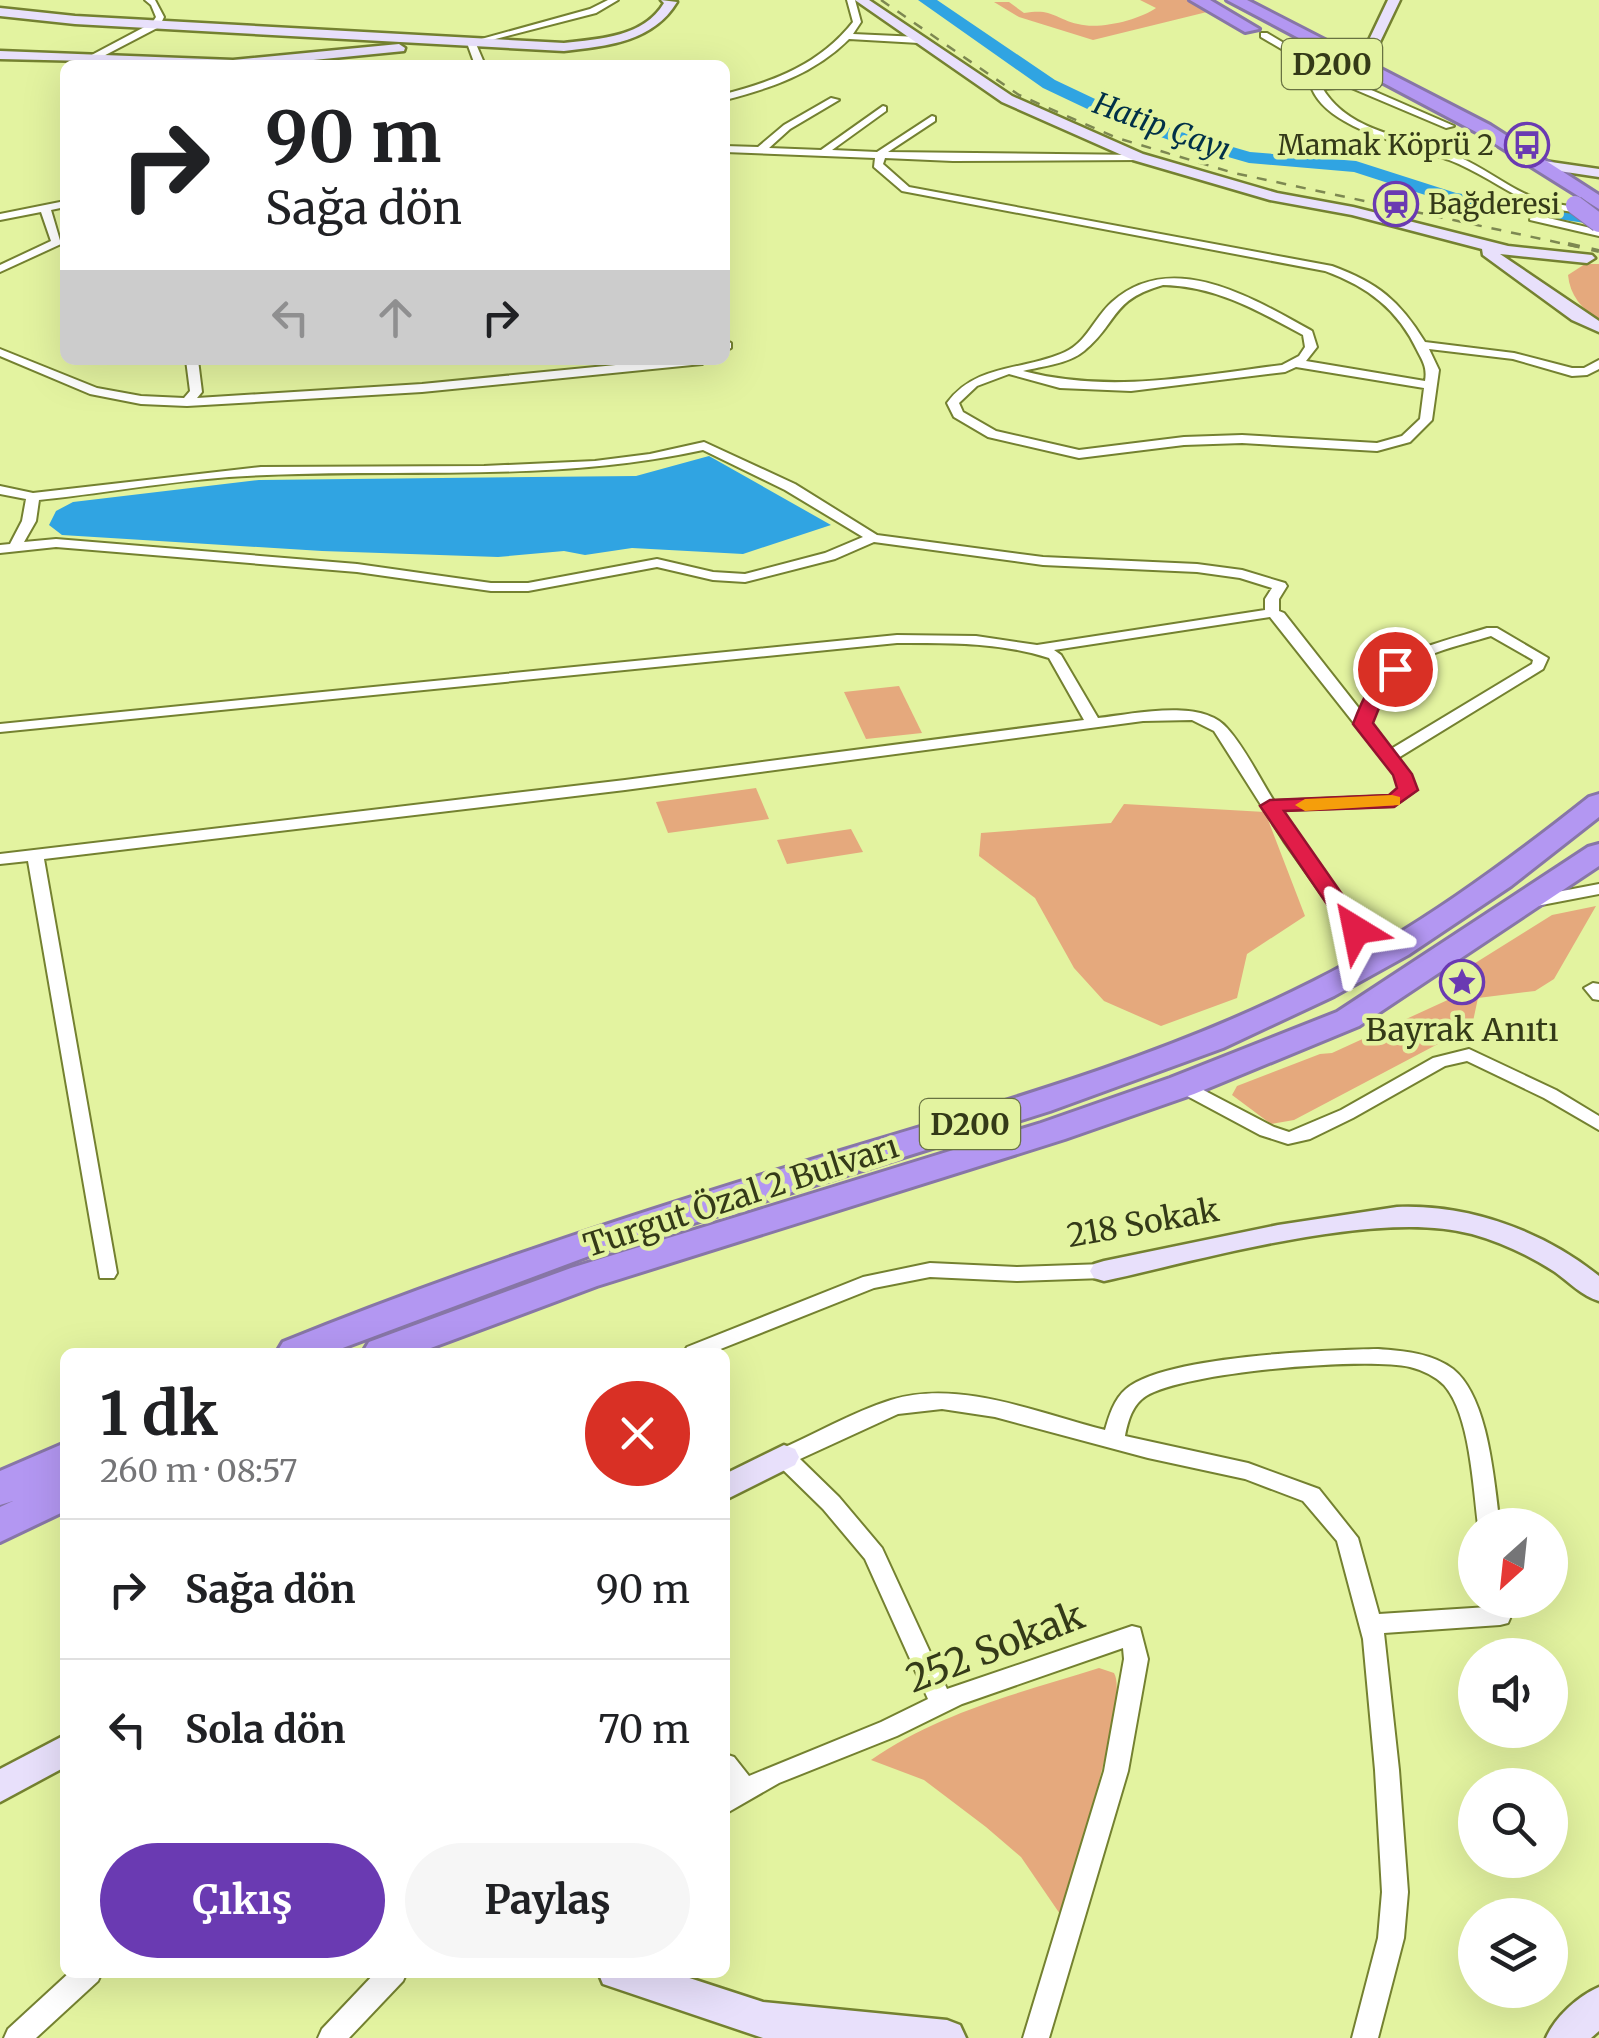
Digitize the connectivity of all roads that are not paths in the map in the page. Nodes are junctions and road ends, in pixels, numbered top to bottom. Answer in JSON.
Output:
{"nodes":[{"id":1,"x":149,"y":0,"type":"edge"},
{"id":2,"x":614,"y":0,"type":"edge"},
{"id":3,"x":667,"y":0,"type":"edge"},
{"id":4,"x":851,"y":0,"type":"edge"},
{"id":5,"x":861,"y":0,"type":"edge"},
{"id":6,"x":1198,"y":0,"type":"edge"},
{"id":7,"x":1215,"y":0,"type":"edge"},
{"id":8,"x":1234,"y":0,"type":"edge"},
{"id":9,"x":1249,"y":0,"type":"edge"},
{"id":10,"x":1394,"y":0,"type":"edge"},
{"id":11,"x":4,"y":15,"type":"edge"},
{"id":12,"x":156,"y":25,"type":"junction"},
{"id":13,"x":1264,"y":36,"type":"joint"},
{"id":14,"x":851,"y":38,"type":"junction"},
{"id":15,"x":427,"y":39,"type":"junction"},
{"id":16,"x":920,"y":40,"type":"junction"},
{"id":17,"x":471,"y":43,"type":"junction"},
{"id":18,"x":0,"y":55,"type":"edge"},
{"id":19,"x":89,"y":60,"type":"joint"},
{"id":20,"x":284,"y":60,"type":"edge"},
{"id":21,"x":478,"y":60,"type":"edge"},
{"id":22,"x":1360,"y":62,"type":"junction"},
{"id":23,"x":1315,"y":87,"type":"junction"},
{"id":24,"x":730,"y":99,"type":"edge"},
{"id":25,"x":834,"y":100,"type":"dead end"},
{"id":26,"x":882,"y":109,"type":"dead end"},
{"id":27,"x":932,"y":119,"type":"dead end"},
{"id":28,"x":1449,"y":126,"type":"junction"},
{"id":29,"x":730,"y":149,"type":"edge"},
{"id":30,"x":762,"y":150,"type":"junction"},
{"id":31,"x":825,"y":150,"type":"junction"},
{"id":32,"x":881,"y":154,"type":"junction"},
{"id":33,"x":1138,"y":157,"type":"junction"},
{"id":34,"x":1544,"y":165,"type":"junction"},
{"id":35,"x":1599,"y":176,"type":"edge"},
{"id":36,"x":60,"y":205,"type":"edge"},
{"id":37,"x":1598,"y":205,"type":"edge"},
{"id":38,"x":44,"y":207,"type":"junction"},
{"id":39,"x":1536,"y":208,"type":"junction"},
{"id":40,"x":0,"y":217,"type":"edge"},
{"id":41,"x":1599,"y":223,"type":"edge"},
{"id":42,"x":1599,"y":233,"type":"edge"},
{"id":43,"x":1478,"y":238,"type":"junction"},
{"id":44,"x":60,"y":242,"type":"edge"},
{"id":45,"x":60,"y":244,"type":"edge"},
{"id":46,"x":1535,"y":244,"type":"junction"},
{"id":47,"x":1550,"y":257,"type":"junction"},
{"id":48,"x":1595,"y":259,"type":"edge"},
{"id":49,"x":0,"y":268,"type":"edge"},
{"id":50,"x":1558,"y":288,"type":"junction"},
{"id":51,"x":1569,"y":307,"type":"junction"},
{"id":52,"x":1599,"y":328,"type":"edge"},
{"id":53,"x":1421,"y":346,"type":"junction"},
{"id":54,"x":0,"y":352,"type":"edge"},
{"id":55,"x":1294,"y":363,"type":"junction"},
{"id":56,"x":1599,"y":364,"type":"edge"},
{"id":57,"x":193,"y":365,"type":"edge"},
{"id":58,"x":652,"y":365,"type":"edge"},
{"id":59,"x":1011,"y":371,"type":"junction"},
{"id":60,"x":1432,"y":386,"type":"junction"},
{"id":61,"x":187,"y":402,"type":"junction"},
{"id":62,"x":0,"y":490,"type":"edge"},
{"id":63,"x":32,"y":497,"type":"junction"},
{"id":64,"x":873,"y":538,"type":"junction"},
{"id":65,"x":16,"y":544,"type":"junction"},
{"id":66,"x":0,"y":548,"type":"edge"},
{"id":67,"x":1272,"y":613,"type":"junction"},
{"id":68,"x":1037,"y":649,"type":"junction"},
{"id":69,"x":1094,"y":724,"type":"junction"},
{"id":70,"x":1363,"y":724,"type":"junction"},
{"id":71,"x":0,"y":728,"type":"edge"},
{"id":72,"x":1389,"y":757,"type":"junction"},
{"id":73,"x":1599,"y":803,"type":"edge"},
{"id":74,"x":1270,"y":806,"type":"junction"},
{"id":75,"x":35,"y":855,"type":"junction"},
{"id":76,"x":0,"y":860,"type":"edge"},
{"id":77,"x":1594,"y":872,"type":"edge"},
{"id":78,"x":1378,"y":960,"type":"junction"},
{"id":79,"x":1182,"y":1086,"type":"junction"},
{"id":80,"x":1599,"y":1124,"type":"edge"},
{"id":81,"x":1104,"y":1271,"type":"joint"},
{"id":82,"x":108,"y":1272,"type":"dead end"},
{"id":83,"x":1599,"y":1291,"type":"edge"},
{"id":84,"x":306,"y":1348,"type":"edge"},
{"id":85,"x":393,"y":1348,"type":"edge"},
{"id":86,"x":705,"y":1348,"type":"edge"},
{"id":87,"x":1113,"y":1440,"type":"junction"},
{"id":88,"x":784,"y":1457,"type":"junction"},
{"id":89,"x":60,"y":1460,"type":"edge"},
{"id":90,"x":730,"y":1485,"type":"edge"},
{"id":91,"x":0,"y":1490,"type":"edge"},
{"id":92,"x":60,"y":1495,"type":"edge"},
{"id":93,"x":1487,"y":1508,"type":"edge"},
{"id":94,"x":0,"y":1526,"type":"edge"},
{"id":95,"x":1468,"y":1618,"type":"edge"},
{"id":96,"x":1370,"y":1624,"type":"junction"},
{"id":97,"x":942,"y":1704,"type":"junction"},
{"id":98,"x":60,"y":1753,"type":"edge"},
{"id":99,"x":0,"y":1787,"type":"edge"},
{"id":100,"x":735,"y":1797,"type":"edge"},
{"id":101,"x":82,"y":1978,"type":"edge"},
{"id":102,"x":388,"y":1978,"type":"edge"},
{"id":103,"x":631,"y":1978,"type":"edge"},
{"id":104,"x":1599,"y":2005,"type":"edge"},
{"id":105,"x":757,"y":2029,"type":"edge"},
{"id":106,"x":17,"y":2038,"type":"edge"},
{"id":107,"x":331,"y":2038,"type":"edge"},
{"id":108,"x":947,"y":2038,"type":"edge"},
{"id":109,"x":1036,"y":2038,"type":"edge"},
{"id":110,"x":1366,"y":2038,"type":"edge"},
{"id":111,"x":1566,"y":2038,"type":"edge"}],
"edges":[{"from":1,"to":12,"type":"street"},
{"from":2,"to":17,"type":"street"},
{"from":3,"to":17,"type":"street"},
{"from":4,"to":14,"type":"street"},
{"from":5,"to":16,"type":"street"},
{"from":6,"to":13,"type":"highway"},
{"from":7,"to":28,"type":"highway","number":"D200"},
{"from":8,"to":22,"type":"highway","number":"D200"},
{"from":9,"to":22,"type":"highway"},
{"from":10,"to":22,"type":"street"},
{"from":11,"to":12,"type":"street"},
{"from":12,"to":15,"type":"street"},
{"from":12,"to":19,"type":"street"},
{"from":13,"to":23,"type":"street"},
{"from":14,"to":16,"type":"street"},
{"from":14,"to":24,"type":"street"},
{"from":15,"to":17,"type":"street"},
{"from":15,"to":20,"type":"street"},
{"from":16,"to":33,"type":"street"},
{"from":17,"to":21,"type":"street"},
{"from":18,"to":19,"type":"street"},
{"from":22,"to":34,"type":"highway","number":"D200"},
{"from":23,"to":28,"type":"street"},
{"from":23,"to":39,"type":"street"},
{"from":25,"to":30,"type":"street"},
{"from":26,"to":31,"type":"street"},
{"from":27,"to":32,"type":"street"},
{"from":28,"to":41,"type":"highway","number":"D200","bridge":true},
{"from":29,"to":30,"type":"street"},
{"from":30,"to":31,"type":"street"},
{"from":31,"to":32,"type":"street"},
{"from":32,"to":33,"type":"street"},
{"from":32,"to":53,"type":"street"},
{"from":33,"to":43,"type":"street"},
{"from":34,"to":35,"type":"street"},
{"from":34,"to":37,"type":"highway","number":"D200"},
{"from":35,"to":37,"type":"street"},
{"from":36,"to":38,"type":"street"},
{"from":37,"to":39,"type":"street"},
{"from":38,"to":40,"type":"street"},
{"from":38,"to":44,"type":"street"},
{"from":39,"to":42,"type":"street"},
{"from":43,"to":46,"type":"street"},
{"from":43,"to":47,"type":"street"},
{"from":43,"to":51,"type":"street"},
{"from":45,"to":49,"type":"street"},
{"from":46,"to":47,"type":"street"},
{"from":46,"to":48,"type":"street"},
{"from":47,"to":48,"type":"street"},
{"from":47,"to":50,"type":"street"},
{"from":48,"to":50,"type":"street"},
{"from":50,"to":51,"type":"street"},
{"from":51,"to":52,"type":"street"},
{"from":53,"to":56,"type":"street"},
{"from":53,"to":60,"type":"street"},
{"from":54,"to":61,"type":"street"},
{"from":55,"to":59,"type":"street"},
{"from":55,"to":59,"type":"street"},
{"from":55,"to":60,"type":"street"},
{"from":57,"to":61,"type":"street"},
{"from":58,"to":61,"type":"street"},
{"from":59,"to":60,"type":"street"},
{"from":62,"to":63,"type":"street"},
{"from":63,"to":64,"type":"street"},
{"from":63,"to":65,"type":"street"},
{"from":64,"to":65,"type":"street"},
{"from":64,"to":67,"type":"street"},
{"from":65,"to":66,"type":"street"},
{"from":67,"to":68,"type":"street"},
{"from":67,"to":70,"type":"street"},
{"from":68,"to":69,"type":"street"},
{"from":68,"to":71,"type":"street"},
{"from":69,"to":74,"type":"street"},
{"from":69,"to":75,"type":"street"},
{"from":70,"to":72,"type":"street"},
{"from":70,"to":72,"type":"street"},
{"from":72,"to":74,"type":"street"},
{"from":73,"to":78,"type":"highway","name":"Turgut Özal 2 Bulvarı","number":"D200"},
{"from":74,"to":78,"type":"street"},
{"from":75,"to":76,"type":"street"},
{"from":75,"to":82,"type":"street"},
{"from":77,"to":79,"type":"highway","name":"Turgut Özal 2 Bulvarı","number":"D200"},
{"from":78,"to":84,"type":"highway","name":"Turgut Özal 2 Bulvarı","number":"D200"},
{"from":79,"to":80,"type":"street"},
{"from":79,"to":85,"type":"highway","name":"Turgut Özal 2 Bulvarı","number":"D200"},
{"from":81,"to":83,"type":"street","name":"218 Sokak"},
{"from":81,"to":86,"type":"street","name":"218 Sokak"},
{"from":87,"to":88,"type":"street"},
{"from":87,"to":93,"type":"street"},
{"from":87,"to":96,"type":"street"},
{"from":88,"to":90,"type":"street"},
{"from":88,"to":97,"type":"street"},
{"from":89,"to":91,"type":"highway"},
{"from":92,"to":94,"type":"highway"},
{"from":95,"to":96,"type":"street"},
{"from":96,"to":110,"type":"street"},
{"from":97,"to":100,"type":"street","name":"252 Sokak"},
{"from":97,"to":109,"type":"street","name":"252 Sokak"},
{"from":98,"to":99,"type":"street"},
{"from":101,"to":106,"type":"street"},
{"from":102,"to":107,"type":"street"},
{"from":103,"to":105,"type":"street"},
{"from":104,"to":111,"type":"street"},
{"from":105,"to":108,"type":"street"}]}
